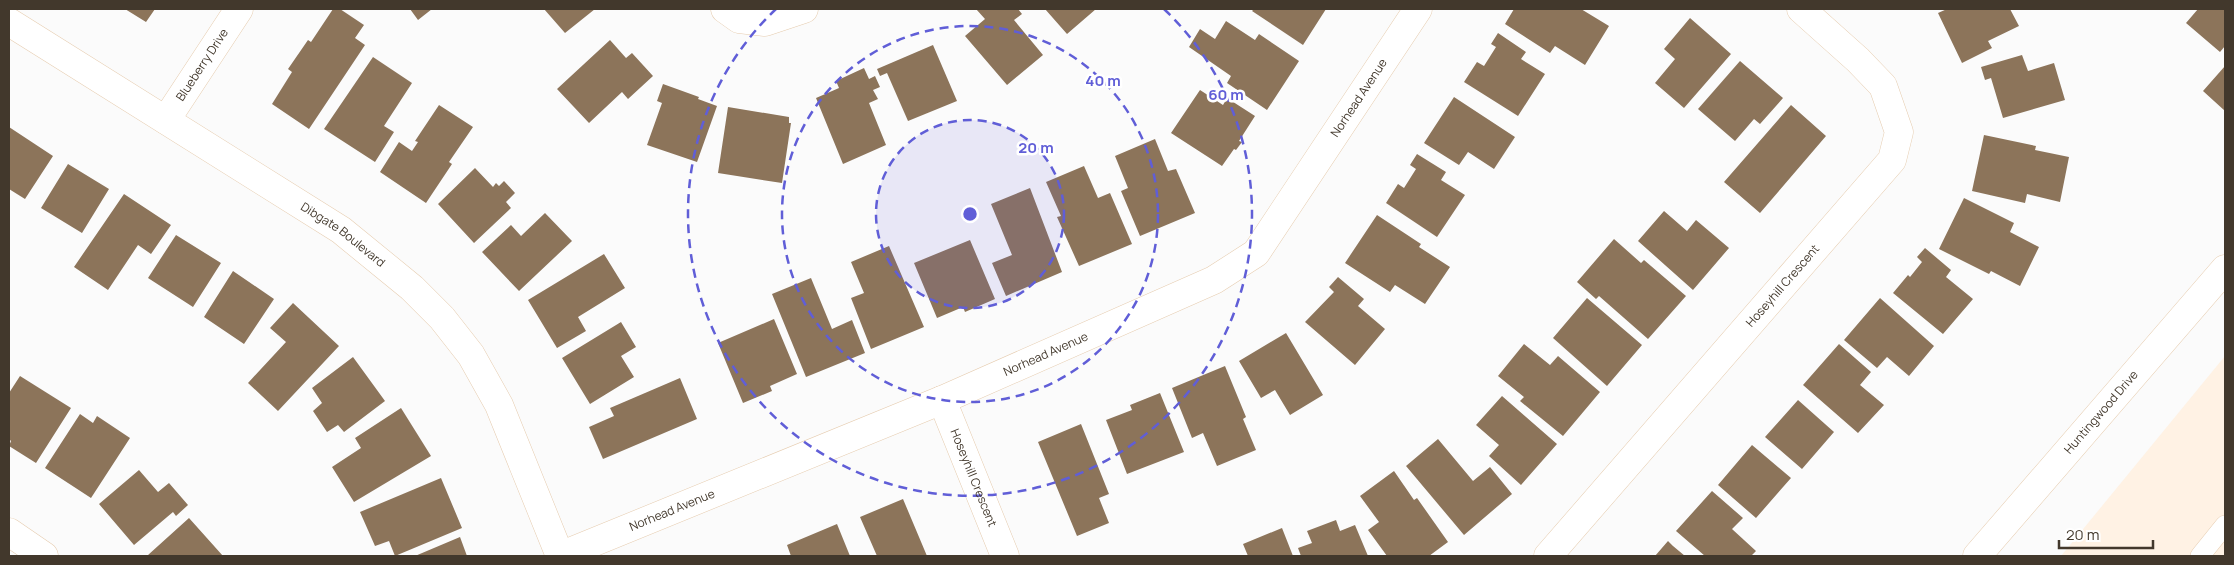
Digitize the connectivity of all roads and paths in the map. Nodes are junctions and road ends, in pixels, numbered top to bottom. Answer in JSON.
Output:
{"nodes":[{"id":1,"x":239,"y":9,"type":"edge"},
{"id":2,"x":725,"y":9,"type":"edge"},
{"id":3,"x":804,"y":9,"type":"edge"},
{"id":4,"x":1418,"y":9,"type":"edge"},
{"id":5,"x":1801,"y":9,"type":"edge"},
{"id":6,"x":9,"y":22,"type":"edge"},
{"id":7,"x":166,"y":120,"type":"junction"},
{"id":8,"x":2225,"y":269,"type":"edge"},
{"id":9,"x":942,"y":400,"type":"junction"},
{"id":10,"x":2225,"y":525,"type":"edge"},
{"id":11,"x":9,"y":532,"type":"edge"},
{"id":12,"x":44,"y":556,"type":"edge"},
{"id":13,"x":560,"y":556,"type":"edge"},
{"id":14,"x":1005,"y":556,"type":"edge"},
{"id":15,"x":1548,"y":556,"type":"edge"},
{"id":16,"x":1977,"y":556,"type":"edge"},
{"id":17,"x":2200,"y":556,"type":"edge"}],
"edges":[{"from":1,"to":7,"type":"street","name":"Blueberry Drive"},
{"from":2,"to":3,"type":"street"},
{"from":4,"to":9,"type":"street","name":"Norhead Avenue"},
{"from":5,"to":15,"type":"street","name":"Hoseyhill Crescent"},
{"from":6,"to":7,"type":"street","name":"Dibgate Boulevard"},
{"from":7,"to":13,"type":"street","name":"Dibgate Boulevard"},
{"from":8,"to":16,"type":"street","name":"Huntingwood Drive"},
{"from":9,"to":13,"type":"street","name":"Norhead Avenue"},
{"from":9,"to":14,"type":"street","name":"Hoseyhill Crescent"},
{"from":10,"to":17,"type":"lane"},
{"from":11,"to":12,"type":"street"}]}
